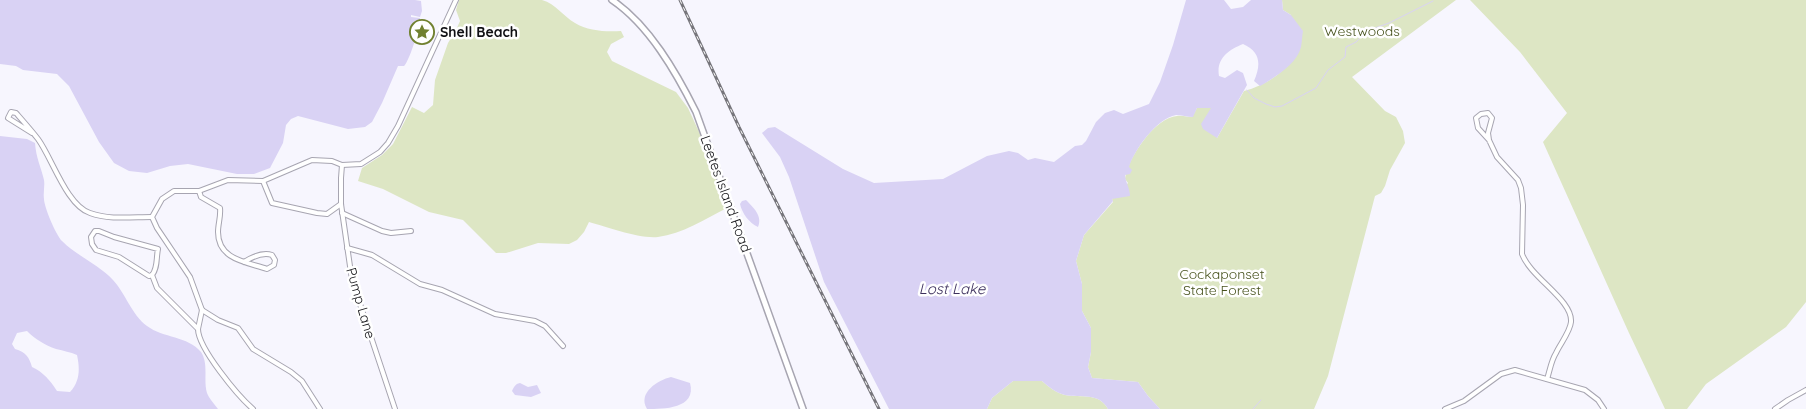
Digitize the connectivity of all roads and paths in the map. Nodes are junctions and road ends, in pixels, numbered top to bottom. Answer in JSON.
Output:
{"nodes":[{"id":1,"x":456,"y":0,"type":"edge"},
{"id":2,"x":612,"y":0,"type":"edge"},
{"id":3,"x":32,"y":133,"type":"junction"},
{"id":4,"x":1489,"y":140,"type":"junction"},
{"id":5,"x":342,"y":165,"type":"junction"},
{"id":6,"x":264,"y":181,"type":"junction"},
{"id":7,"x":200,"y":191,"type":"junction"},
{"id":8,"x":341,"y":204,"type":"junction"},
{"id":9,"x":342,"y":213,"type":"junction"},
{"id":10,"x":152,"y":217,"type":"junction"},
{"id":11,"x":411,"y":231,"type":"dead end"},
{"id":12,"x":164,"y":238,"type":"junction"},
{"id":13,"x":347,"y":248,"type":"junction"},
{"id":14,"x":158,"y":249,"type":"junction"},
{"id":15,"x":244,"y":262,"type":"junction"},
{"id":16,"x":152,"y":275,"type":"junction"},
{"id":17,"x":202,"y":310,"type":"junction"},
{"id":18,"x":198,"y":330,"type":"junction"},
{"id":19,"x":563,"y":346,"type":"dead end"},
{"id":20,"x":1547,"y":379,"type":"junction"},
{"id":21,"x":1806,"y":390,"type":"edge"},
{"id":22,"x":253,"y":409,"type":"edge"},
{"id":23,"x":320,"y":409,"type":"edge"},
{"id":24,"x":395,"y":409,"type":"edge"},
{"id":25,"x":803,"y":409,"type":"edge"},
{"id":26,"x":1445,"y":409,"type":"edge"},
{"id":27,"x":1604,"y":409,"type":"edge"},
{"id":28,"x":1776,"y":409,"type":"edge"}],
"edges":[{"from":1,"to":5,"type":"street"},
{"from":2,"to":25,"type":"main road","name":"Leetes Island Road"},
{"from":3,"to":3,"type":"street"},
{"from":3,"to":10,"type":"street"},
{"from":4,"to":4,"type":"street"},
{"from":4,"to":20,"type":"street"},
{"from":5,"to":6,"type":"street"},
{"from":5,"to":8,"type":"street","name":"Pump Lane"},
{"from":6,"to":7,"type":"street"},
{"from":6,"to":8,"type":"street"},
{"from":7,"to":10,"type":"street"},
{"from":7,"to":15,"type":"street"},
{"from":8,"to":9,"type":"street","name":"Pump Lane"},
{"from":9,"to":11,"type":"street"},
{"from":9,"to":13,"type":"street","name":"Pump Lane"},
{"from":10,"to":12,"type":"street"},
{"from":12,"to":14,"type":"street"},
{"from":12,"to":17,"type":"street"},
{"from":13,"to":19,"type":"street"},
{"from":13,"to":24,"type":"street","name":"Pump Lane"},
{"from":14,"to":16,"type":"street"},
{"from":14,"to":16,"type":"street"},
{"from":15,"to":15,"type":"street"},
{"from":16,"to":18,"type":"street"},
{"from":17,"to":18,"type":"street"},
{"from":17,"to":23,"type":"street"},
{"from":18,"to":22,"type":"street"},
{"from":20,"to":26,"type":"street"},
{"from":20,"to":27,"type":"street"},
{"from":21,"to":28,"type":"street"}]}
